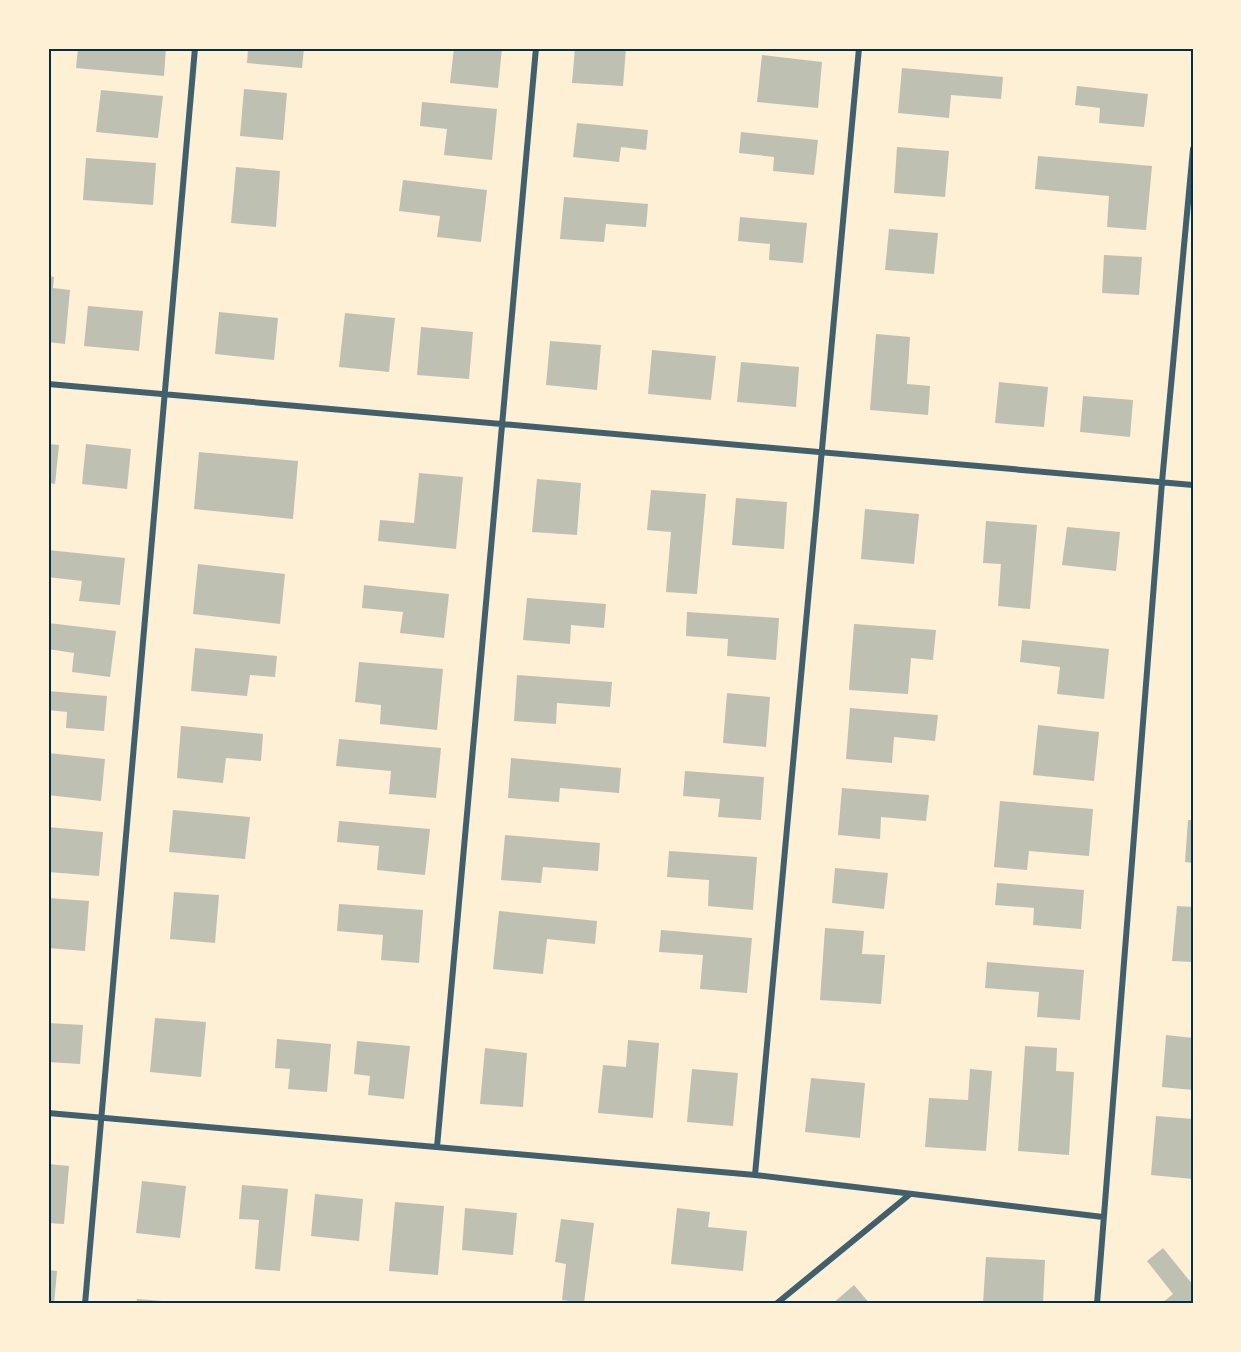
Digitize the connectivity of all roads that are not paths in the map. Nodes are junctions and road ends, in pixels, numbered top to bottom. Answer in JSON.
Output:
{"nodes":[{"id":1,"x":195,"y":48,"type":"edge"},
{"id":2,"x":536,"y":48,"type":"edge"},
{"id":3,"x":859,"y":48,"type":"edge"},
{"id":4,"x":1193,"y":149,"type":"edge"},
{"id":5,"x":48,"y":384,"type":"edge"},
{"id":6,"x":165,"y":395,"type":"junction"},
{"id":7,"x":502,"y":425,"type":"junction"},
{"id":8,"x":822,"y":453,"type":"junction"},
{"id":9,"x":1162,"y":482,"type":"junction"},
{"id":10,"x":1193,"y":485,"type":"edge"},
{"id":11,"x":48,"y":1113,"type":"edge"},
{"id":12,"x":101,"y":1118,"type":"junction"},
{"id":13,"x":437,"y":1147,"type":"junction"},
{"id":14,"x":755,"y":1175,"type":"junction"},
{"id":15,"x":909,"y":1195,"type":"junction"},
{"id":16,"x":1102,"y":1217,"type":"junction"},
{"id":17,"x":86,"y":1304,"type":"edge"},
{"id":18,"x":776,"y":1304,"type":"edge"},
{"id":19,"x":1097,"y":1304,"type":"edge"}],
"edges":[{"from":1,"to":6,"type":"street"},
{"from":2,"to":7,"type":"street"},
{"from":3,"to":8,"type":"street"},
{"from":4,"to":9,"type":"street"},
{"from":5,"to":6,"type":"street"},
{"from":6,"to":7,"type":"street"},
{"from":6,"to":12,"type":"street"},
{"from":7,"to":8,"type":"street"},
{"from":7,"to":13,"type":"street"},
{"from":8,"to":9,"type":"street"},
{"from":8,"to":14,"type":"street"},
{"from":9,"to":10,"type":"street"},
{"from":9,"to":16,"type":"street"},
{"from":11,"to":12,"type":"street"},
{"from":12,"to":13,"type":"street"},
{"from":12,"to":17,"type":"street"},
{"from":13,"to":14,"type":"street"},
{"from":14,"to":15,"type":"street"},
{"from":15,"to":16,"type":"street"},
{"from":15,"to":18,"type":"street"},
{"from":16,"to":19,"type":"street"}]}
